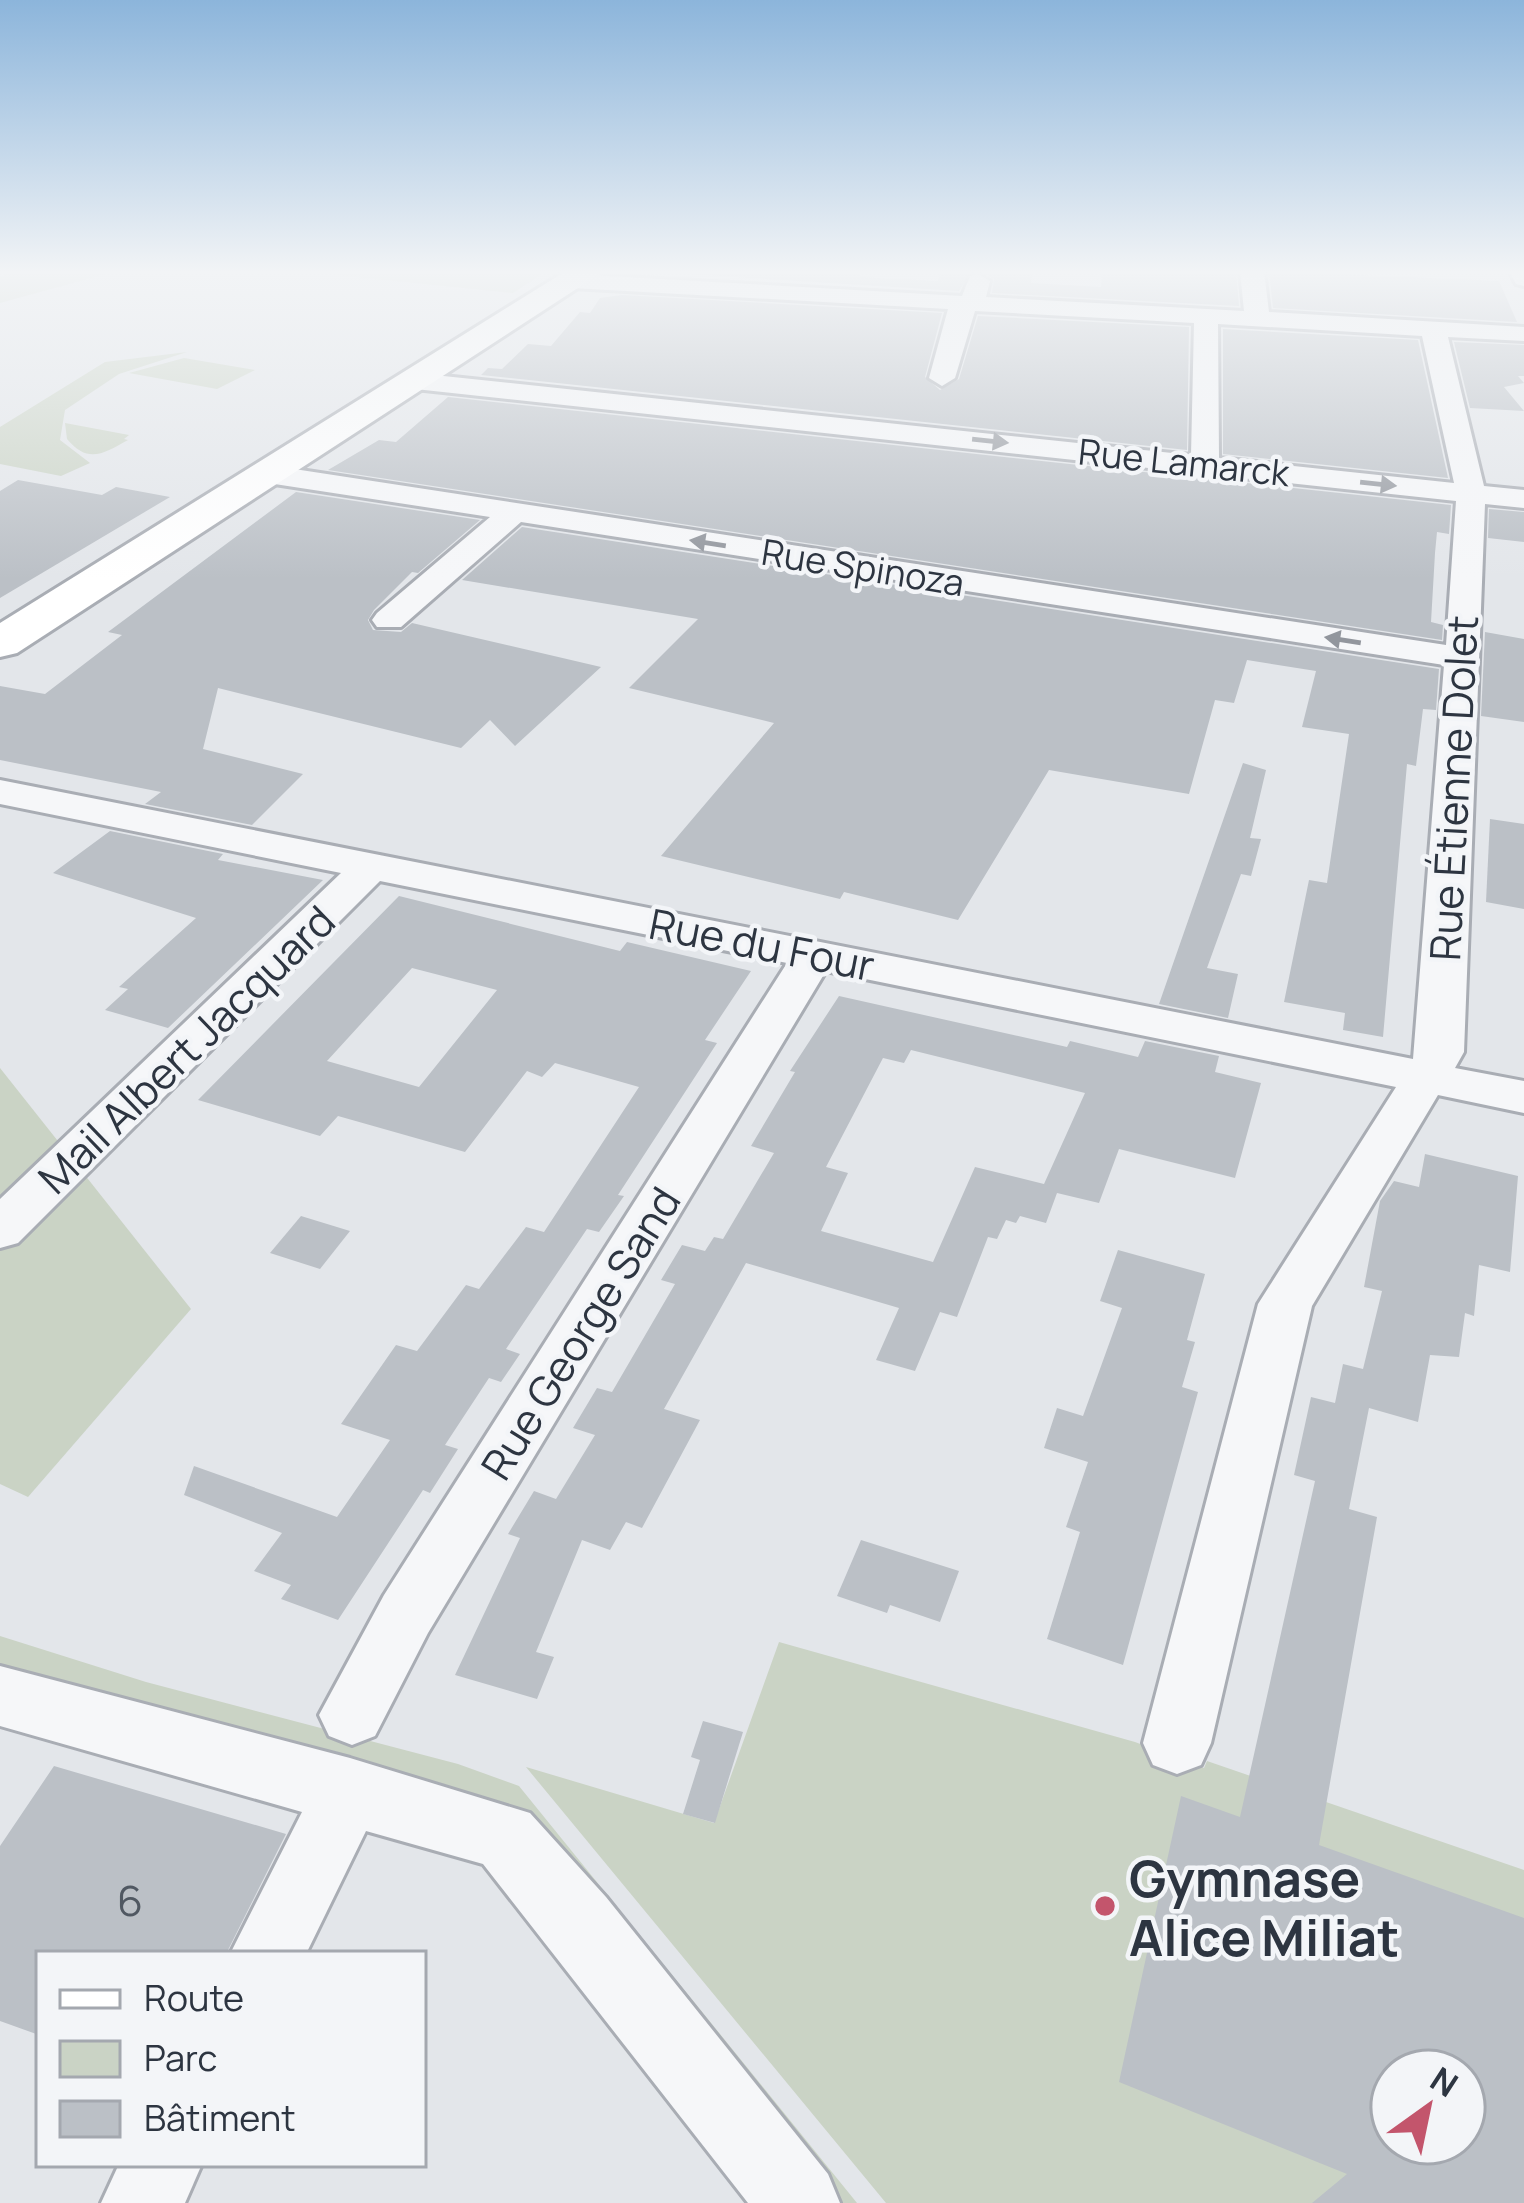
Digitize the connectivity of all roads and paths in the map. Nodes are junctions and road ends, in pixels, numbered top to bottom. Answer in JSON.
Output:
{"nodes":[{"id":1,"x":426,"y":374,"type":"edge"},
{"id":2,"x":943,"y":374,"type":"edge"},
{"id":3,"x":1206,"y":374,"type":"edge"},
{"id":4,"x":1443,"y":374,"type":"edge"},
{"id":5,"x":942,"y":378,"type":"dead end"},
{"id":6,"x":415,"y":381,"type":"junction"},
{"id":7,"x":1205,"y":464,"type":"junction"},
{"id":8,"x":268,"y":474,"type":"junction"},
{"id":9,"x":1471,"y":494,"type":"junction"},
{"id":10,"x":1524,"y":500,"type":"edge"},
{"id":11,"x":514,"y":513,"type":"junction"},
{"id":12,"x":389,"y":620,"type":"dead end"},
{"id":13,"x":0,"y":643,"type":"edge"},
{"id":14,"x":1458,"y":658,"type":"junction"},
{"id":15,"x":0,"y":792,"type":"edge"},
{"id":16,"x":371,"y":866,"type":"junction"},
{"id":17,"x":814,"y":954,"type":"junction"},
{"id":18,"x":1427,"y":1078,"type":"junction"},
{"id":19,"x":1524,"y":1097,"type":"edge"},
{"id":20,"x":0,"y":1230,"type":"edge"},
{"id":21,"x":0,"y":1696,"type":"edge"},
{"id":22,"x":352,"y":1715,"type":"dead end"},
{"id":23,"x":1178,"y":1743,"type":"dead end"},
{"id":24,"x":350,"y":1790,"type":"junction"},
{"id":25,"x":269,"y":1951,"type":"edge"},
{"id":26,"x":160,"y":2167,"type":"edge"},
{"id":27,"x":142,"y":2203,"type":"edge"},
{"id":28,"x":799,"y":2203,"type":"edge"}],
"edges":[{"from":1,"to":6,"type":"street"},
{"from":2,"to":5,"type":"street"},
{"from":3,"to":7,"type":"street"},
{"from":4,"to":9,"type":"street","name":"Rue Étienne Dolet"},
{"from":6,"to":7,"type":"street","name":"Rue Lamarck","one_way":true},
{"from":6,"to":8,"type":"street"},
{"from":7,"to":9,"type":"street","name":"Rue Lamarck","one_way":true},
{"from":8,"to":11,"type":"street","name":"Rue Spinoza"},
{"from":8,"to":13,"type":"street"},
{"from":9,"to":10,"type":"street","name":"Rue Lamarck"},
{"from":9,"to":14,"type":"street","name":"Rue Étienne Dolet"},
{"from":11,"to":12,"type":"street"},
{"from":14,"to":11,"type":"street","name":"Rue Spinoza","one_way":true},
{"from":14,"to":18,"type":"street","name":"Rue Étienne Dolet"},
{"from":15,"to":16,"type":"street","name":"Rue du Four"},
{"from":16,"to":17,"type":"street","name":"Rue du Four"},
{"from":16,"to":20,"type":"street","name":"Mail Albert Jacquard"},
{"from":17,"to":18,"type":"street","name":"Rue du Four"},
{"from":17,"to":22,"type":"street","name":"Rue George Sand"},
{"from":18,"to":19,"type":"street","name":"Rue du Four"},
{"from":18,"to":23,"type":"street","name":"Rue Étienne Dolet"},
{"from":21,"to":24,"type":"street"},
{"from":24,"to":25,"type":"street"},
{"from":24,"to":28,"type":"street"},
{"from":26,"to":27,"type":"street"}]}
